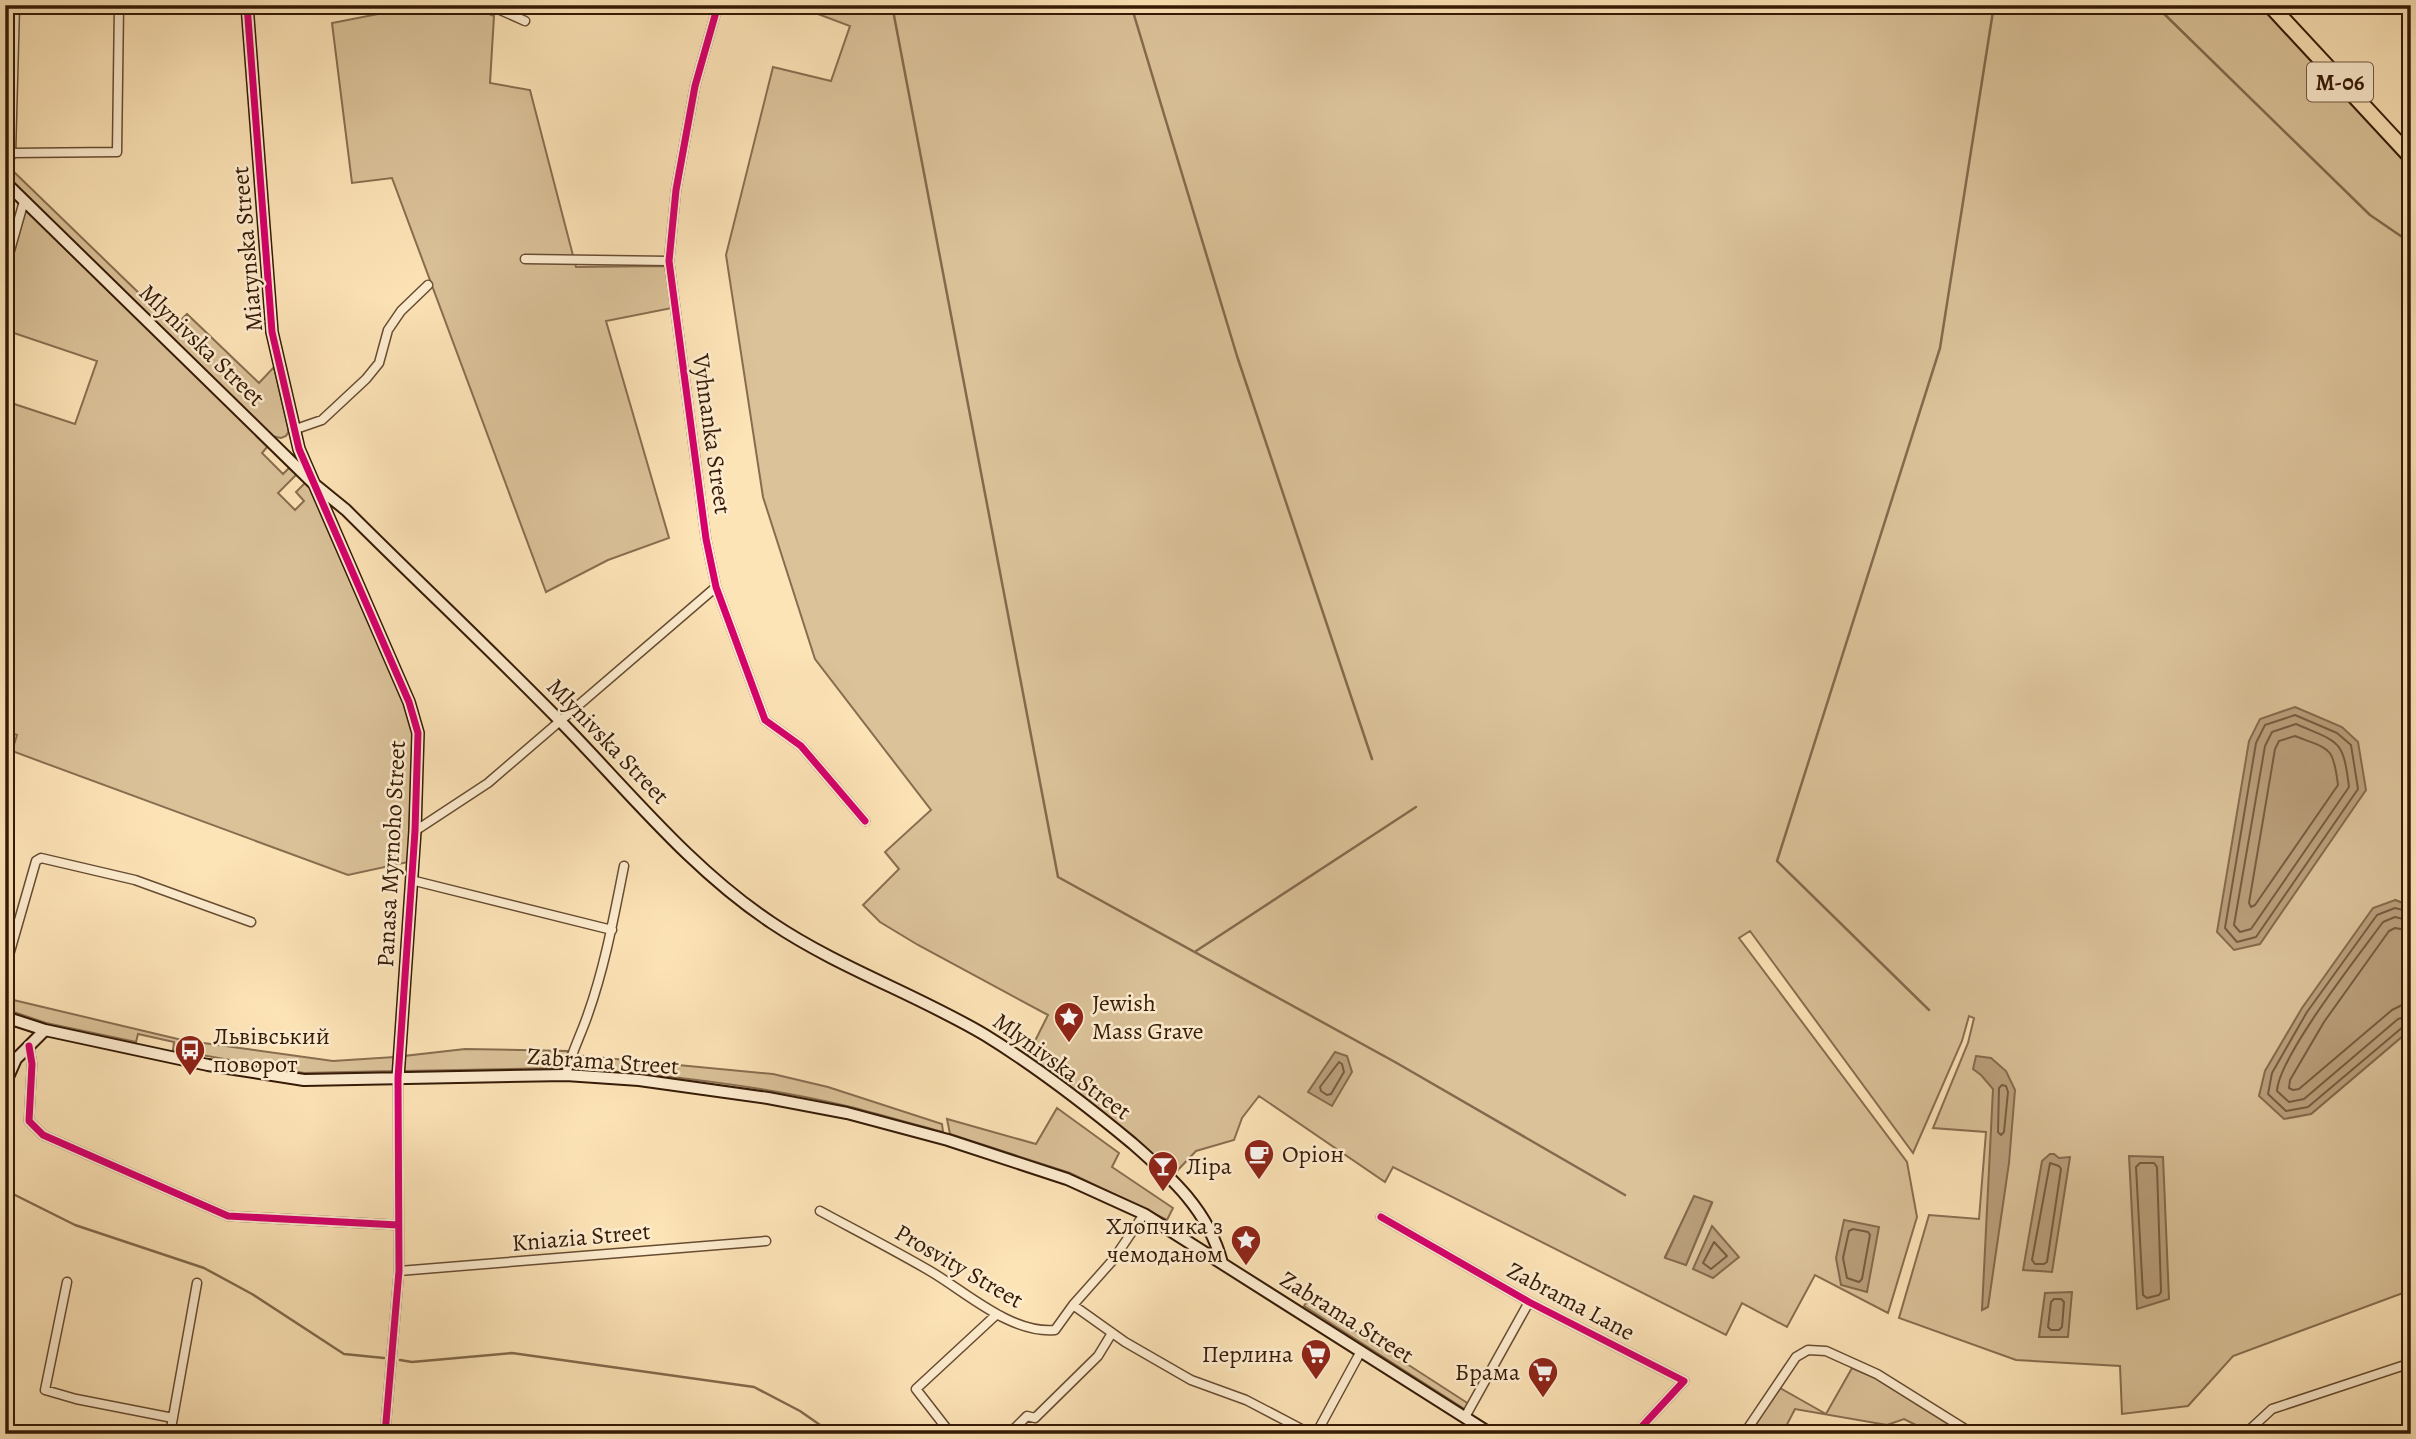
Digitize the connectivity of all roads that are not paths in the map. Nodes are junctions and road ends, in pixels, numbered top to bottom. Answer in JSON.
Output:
{"nodes":[{"id":1,"x":15,"y":5,"type":"edge"},
{"id":2,"x":119,"y":5,"type":"edge"},
{"id":3,"x":247,"y":5,"type":"edge"},
{"id":4,"x":489,"y":5,"type":"edge"},
{"id":5,"x":2270,"y":5,"type":"edge"},
{"id":6,"x":717,"y":6,"type":"edge"},
{"id":7,"x":525,"y":21,"type":"dead end"},
{"id":8,"x":11,"y":153,"type":"junction"},
{"id":9,"x":2411,"y":157,"type":"edge"},
{"id":10,"x":5,"y":181,"type":"edge"},
{"id":11,"x":24,"y":201,"type":"junction"},
{"id":12,"x":525,"y":259,"type":"dead end"},
{"id":13,"x":669,"y":261,"type":"junction"},
{"id":14,"x":5,"y":268,"type":"edge"},
{"id":15,"x":428,"y":285,"type":"dead end"},
{"id":16,"x":293,"y":430,"type":"junction"},
{"id":17,"x":314,"y":484,"type":"junction"},
{"id":18,"x":716,"y":587,"type":"junction"},
{"id":19,"x":561,"y":722,"type":"junction"},
{"id":20,"x":864,"y":821,"type":"dead end"},
{"id":21,"x":415,"y":831,"type":"junction"},
{"id":22,"x":624,"y":866,"type":"dead end"},
{"id":23,"x":411,"y":880,"type":"junction"},
{"id":24,"x":251,"y":922,"type":"dead end"},
{"id":25,"x":612,"y":930,"type":"junction"},
{"id":26,"x":5,"y":969,"type":"edge"},
{"id":27,"x":5,"y":1017,"type":"edge"},
{"id":28,"x":44,"y":1030,"type":"junction"},
{"id":29,"x":29,"y":1046,"type":"junction"},
{"id":30,"x":566,"y":1075,"type":"junction"},
{"id":31,"x":398,"y":1078,"type":"junction"},
{"id":32,"x":5,"y":1084,"type":"edge"},
{"id":33,"x":820,"y":1211,"type":"dead end"},
{"id":34,"x":1144,"y":1214,"type":"junction"},
{"id":35,"x":1381,"y":1217,"type":"dead end"},
{"id":36,"x":398,"y":1225,"type":"junction"},
{"id":37,"x":766,"y":1241,"type":"dead end"},
{"id":38,"x":1222,"y":1263,"type":"junction"},
{"id":39,"x":399,"y":1270,"type":"junction"},
{"id":40,"x":67,"y":1282,"type":"dead end"},
{"id":41,"x":197,"y":1283,"type":"dead end"},
{"id":42,"x":1529,"y":1302,"type":"junction"},
{"id":43,"x":1073,"y":1305,"type":"junction"},
{"id":44,"x":997,"y":1314,"type":"junction"},
{"id":45,"x":1112,"y":1333,"type":"junction"},
{"id":46,"x":1361,"y":1351,"type":"junction"},
{"id":47,"x":2411,"y":1363,"type":"edge"},
{"id":48,"x":1465,"y":1417,"type":"junction"},
{"id":49,"x":173,"y":1418,"type":"junction"},
{"id":50,"x":170,"y":1434,"type":"edge"},
{"id":51,"x":385,"y":1434,"type":"edge"},
{"id":52,"x":951,"y":1434,"type":"edge"},
{"id":53,"x":1009,"y":1434,"type":"edge"},
{"id":54,"x":1311,"y":1434,"type":"edge"},
{"id":55,"x":1316,"y":1434,"type":"edge"},
{"id":56,"x":1491,"y":1434,"type":"edge"},
{"id":57,"x":1635,"y":1434,"type":"edge"},
{"id":58,"x":1744,"y":1434,"type":"edge"},
{"id":59,"x":1973,"y":1434,"type":"edge"},
{"id":60,"x":2245,"y":1434,"type":"edge"}],
"edges":[{"from":1,"to":8,"type":"street"},
{"from":2,"to":8,"type":"street"},
{"from":3,"to":16,"type":"main road","name":"Miatynska Street"},
{"from":4,"to":7,"type":"street"},
{"from":5,"to":9,"type":"highway","number":"М-06"},
{"from":6,"to":13,"type":"street","name":"Vyhnanka Street"},
{"from":8,"to":10,"type":"street"},
{"from":10,"to":11,"type":"main road","name":"Mlynivska Street"},
{"from":11,"to":14,"type":"street"},
{"from":11,"to":17,"type":"main road","name":"Mlynivska Street"},
{"from":12,"to":13,"type":"street"},
{"from":13,"to":18,"type":"street","name":"Vyhnanka Street"},
{"from":15,"to":16,"type":"street"},
{"from":16,"to":17,"type":"main road","name":"Miatynska Street"},
{"from":17,"to":19,"type":"main road","name":"Mlynivska Street"},
{"from":17,"to":21,"type":"main road","name":"Panasa Myrnoho Street"},
{"from":18,"to":19,"type":"street","name":"Panasa Myrnoho Street"},
{"from":18,"to":20,"type":"street","name":"Vyhnanka Street"},
{"from":19,"to":21,"type":"street","name":"Panasa Myrnoho Street"},
{"from":19,"to":38,"type":"main road","name":"Mlynivska Street"},
{"from":21,"to":23,"type":"main road","name":"Panasa Myrnoho Street"},
{"from":22,"to":25,"type":"street"},
{"from":23,"to":25,"type":"street"},
{"from":23,"to":31,"type":"main road","name":"Panasa Myrnoho Street"},
{"from":24,"to":26,"type":"street"},
{"from":25,"to":30,"type":"street"},
{"from":27,"to":28,"type":"main road","name":"Zabrama Street"},
{"from":28,"to":29,"type":"main road"},
{"from":28,"to":31,"type":"main road","name":"Zabrama Street"},
{"from":29,"to":32,"type":"main road"},
{"from":29,"to":36,"type":"street"},
{"from":30,"to":31,"type":"main road","name":"Zabrama Street"},
{"from":30,"to":34,"type":"main road","name":"Zabrama Street"},
{"from":31,"to":36,"type":"street"},
{"from":33,"to":44,"type":"street","name":"Prosvity Street"},
{"from":34,"to":38,"type":"main road","name":"Zabrama Street"},
{"from":34,"to":43,"type":"street","name":"Prosvity Street"},
{"from":35,"to":42,"type":"street","name":"Zabrama Lane"},
{"from":36,"to":39,"type":"street"},
{"from":37,"to":39,"type":"street","name":"Kniazia Street"},
{"from":38,"to":46,"type":"main road","name":"Zabrama Street"},
{"from":39,"to":51,"type":"street"},
{"from":40,"to":49,"type":"street"},
{"from":41,"to":49,"type":"street"},
{"from":42,"to":48,"type":"street","name":"Zabrama Lane"},
{"from":42,"to":57,"type":"street","name":"Zabrama Lane"},
{"from":43,"to":44,"type":"street","name":"Prosvity Street"},
{"from":43,"to":45,"type":"street"},
{"from":44,"to":52,"type":"street"},
{"from":45,"to":53,"type":"street"},
{"from":45,"to":54,"type":"street"},
{"from":46,"to":48,"type":"main road","name":"Zabrama Street"},
{"from":46,"to":55,"type":"street"},
{"from":47,"to":60,"type":"street"},
{"from":48,"to":56,"type":"main road","name":"Zabrama Street"},
{"from":49,"to":50,"type":"street"},
{"from":58,"to":59,"type":"street"}]}
